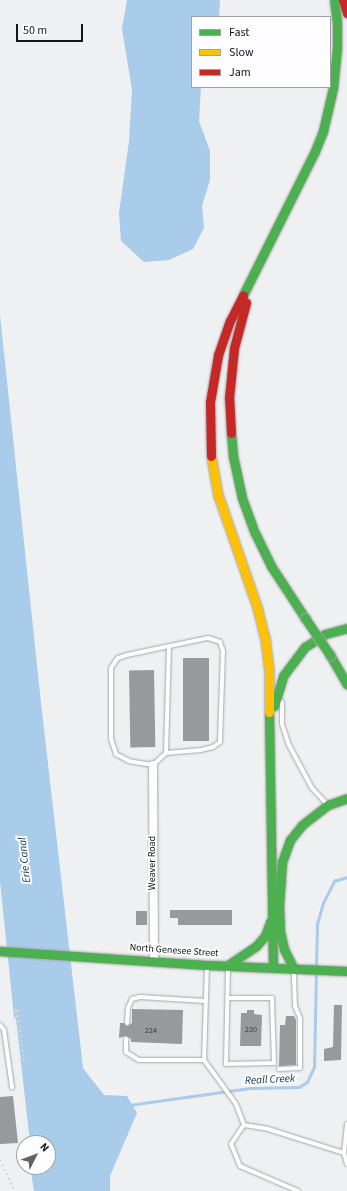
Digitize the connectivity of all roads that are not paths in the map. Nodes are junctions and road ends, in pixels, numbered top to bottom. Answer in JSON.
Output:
{"nodes":[{"id":1,"x":334,"y":0,"type":"edge"},
{"id":2,"x":344,"y":0,"type":"edge"},
{"id":3,"x":347,"y":13,"type":"edge"},
{"id":4,"x":254,"y":275,"type":"junction"},
{"id":5,"x":347,"y":628,"type":"edge"},
{"id":6,"x":169,"y":646,"type":"junction"},
{"id":7,"x":295,"y":658,"type":"junction"},
{"id":8,"x":347,"y":684,"type":"edge"},
{"id":9,"x":269,"y":726,"type":"junction"},
{"id":10,"x":166,"y":753,"type":"junction"},
{"id":11,"x":153,"y":765,"type":"junction"},
{"id":12,"x":347,"y":798,"type":"edge"},
{"id":13,"x":328,"y":805,"type":"junction"},
{"id":14,"x":271,"y":919,"type":"junction"},
{"id":15,"x":0,"y":951,"type":"edge"},
{"id":16,"x":154,"y":961,"type":"junction"},
{"id":17,"x":207,"y":965,"type":"junction"},
{"id":18,"x":228,"y":965,"type":"junction"},
{"id":19,"x":273,"y":967,"type":"junction"},
{"id":20,"x":294,"y":969,"type":"junction"},
{"id":21,"x":347,"y":971,"type":"edge"},
{"id":22,"x":228,"y":998,"type":"junction"},
{"id":23,"x":205,"y":1001,"type":"junction"},
{"id":24,"x":127,"y":1023,"type":"dead end"},
{"id":25,"x":0,"y":1025,"type":"edge"},
{"id":26,"x":126,"y":1039,"type":"dead end"},
{"id":27,"x":204,"y":1060,"type":"junction"},
{"id":28,"x":279,"y":1069,"type":"dead end"},
{"id":29,"x":12,"y":1087,"type":"dead end"},
{"id":30,"x":347,"y":1124,"type":"edge"},
{"id":31,"x":244,"y":1125,"type":"junction"},
{"id":32,"x":344,"y":1153,"type":"junction"},
{"id":33,"x":347,"y":1164,"type":"edge"},
{"id":34,"x":298,"y":1191,"type":"edge"}],
"edges":[{"from":1,"to":4,"type":"main road"},
{"from":2,"to":3,"type":"main road"},
{"from":4,"to":8,"type":"main road","bridge":true},
{"from":4,"to":9,"type":"main road"},
{"from":5,"to":7,"type":"main road"},
{"from":6,"to":10,"type":"lane"},
{"from":6,"to":10,"type":"lane"},
{"from":6,"to":11,"type":"lane"},
{"from":7,"to":9,"type":"main road"},
{"from":7,"to":13,"type":"lane"},
{"from":9,"to":14,"type":"main road"},
{"from":10,"to":11,"type":"lane"},
{"from":11,"to":16,"type":"street","name":"Weaver Road"},
{"from":12,"to":13,"type":"main road"},
{"from":13,"to":20,"type":"main road"},
{"from":14,"to":18,"type":"main road"},
{"from":14,"to":19,"type":"main road"},
{"from":15,"to":16,"type":"main road","name":"North Genesee Street"},
{"from":16,"to":17,"type":"main road","name":"North Genesee Street"},
{"from":17,"to":18,"type":"main road","name":"North Genesee Street"},
{"from":17,"to":23,"type":"lane"},
{"from":18,"to":19,"type":"main road","name":"North Genesee Street"},
{"from":18,"to":22,"type":"lane"},
{"from":19,"to":20,"type":"main road","name":"North Genesee Street"},
{"from":20,"to":21,"type":"main road","name":"North Genesee Street"},
{"from":20,"to":28,"type":"lane"},
{"from":22,"to":22,"type":"lane"},
{"from":23,"to":24,"type":"lane"},
{"from":23,"to":27,"type":"lane"},
{"from":25,"to":29,"type":"lane"},
{"from":26,"to":27,"type":"lane"},
{"from":27,"to":31,"type":"lane"},
{"from":30,"to":32,"type":"lane"},
{"from":31,"to":32,"type":"lane"},
{"from":31,"to":34,"type":"lane"},
{"from":32,"to":33,"type":"lane"}]}
